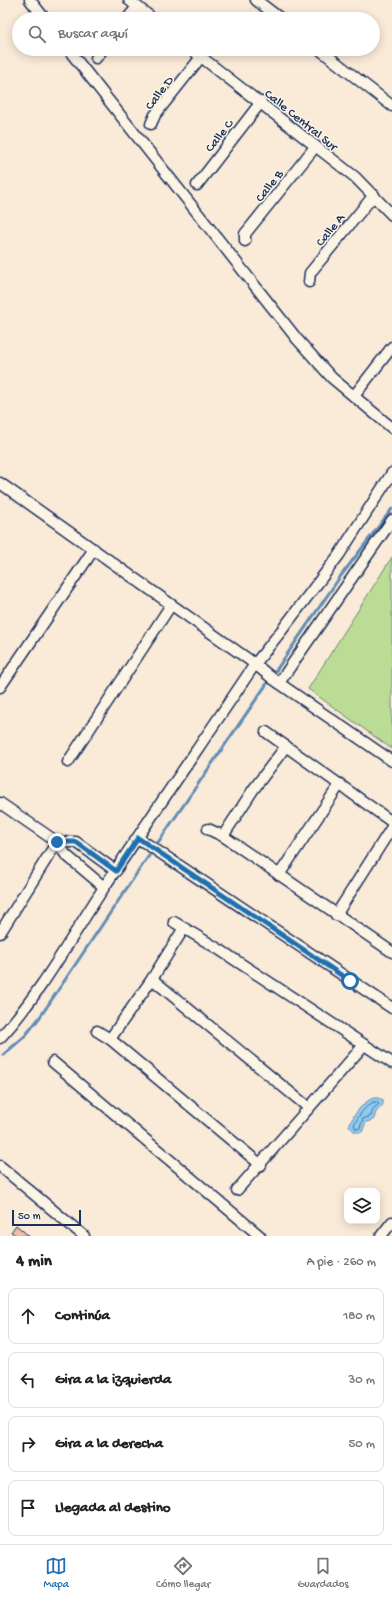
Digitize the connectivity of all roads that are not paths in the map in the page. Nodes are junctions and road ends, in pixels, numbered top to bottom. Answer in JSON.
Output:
{"nodes":[{"id":1,"x":30,"y":0,"type":"edge"},
{"id":2,"x":129,"y":0,"type":"edge"},
{"id":3,"x":256,"y":0,"type":"edge"},
{"id":4,"x":137,"y":7,"type":"junction"},
{"id":5,"x":39,"y":12,"type":"edge"},
{"id":6,"x":133,"y":12,"type":"edge"},
{"id":7,"x":144,"y":12,"type":"edge"},
{"id":8,"x":272,"y":12,"type":"edge"},
{"id":9,"x":74,"y":56,"type":"edge"},
{"id":10,"x":328,"y":56,"type":"edge"},
{"id":11,"x":201,"y":57,"type":"joint"},
{"id":12,"x":261,"y":102,"type":"junction"},
{"id":13,"x":392,"y":106,"type":"edge"},
{"id":14,"x":151,"y":124,"type":"dead end"},
{"id":15,"x":315,"y":147,"type":"junction"},
{"id":16,"x":197,"y":184,"type":"dead end"},
{"id":17,"x":374,"y":195,"type":"junction"},
{"id":18,"x":392,"y":215,"type":"edge"},
{"id":19,"x":245,"y":241,"type":"dead end"},
{"id":20,"x":309,"y":282,"type":"dead end"},
{"id":21,"x":392,"y":348,"type":"edge"},
{"id":22,"x":354,"y":396,"type":"junction"},
{"id":23,"x":392,"y":428,"type":"edge"},
{"id":24,"x":392,"y":473,"type":"edge"},
{"id":25,"x":0,"y":483,"type":"edge"},
{"id":26,"x":392,"y":520,"type":"edge"},
{"id":27,"x":94,"y":549,"type":"junction"},
{"id":28,"x":172,"y":605,"type":"junction"},
{"id":29,"x":254,"y":664,"type":"junction"},
{"id":30,"x":276,"y":681,"type":"junction"},
{"id":31,"x":0,"y":687,"type":"edge"},
{"id":32,"x":266,"y":732,"type":"dead end"},
{"id":33,"x":286,"y":746,"type":"junction"},
{"id":34,"x":392,"y":761,"type":"edge"},
{"id":35,"x":68,"y":762,"type":"dead end"},
{"id":36,"x":340,"y":784,"type":"junction"},
{"id":37,"x":0,"y":803,"type":"edge"},
{"id":38,"x":392,"y":822,"type":"edge"},
{"id":39,"x":392,"y":827,"type":"edge"},
{"id":40,"x":208,"y":829,"type":"dead end"},
{"id":41,"x":223,"y":836,"type":"junction"},
{"id":42,"x":138,"y":838,"type":"junction"},
{"id":43,"x":57,"y":842,"type":"junction"},
{"id":44,"x":116,"y":871,"type":"junction"},
{"id":45,"x":279,"y":875,"type":"junction"},
{"id":46,"x":104,"y":887,"type":"junction"},
{"id":47,"x":336,"y":914,"type":"junction"},
{"id":48,"x":174,"y":922,"type":"dead end"},
{"id":49,"x":184,"y":928,"type":"junction"},
{"id":50,"x":0,"y":933,"type":"edge"},
{"id":51,"x":392,"y":951,"type":"edge"},
{"id":52,"x":152,"y":979,"type":"junction"},
{"id":53,"x":392,"y":1008,"type":"edge"},
{"id":54,"x":97,"y":1031,"type":"dead end"},
{"id":55,"x":0,"y":1038,"type":"edge"},
{"id":56,"x":110,"y":1039,"type":"junction"},
{"id":57,"x":364,"y":1044,"type":"junction"},
{"id":58,"x":53,"y":1062,"type":"dead end"},
{"id":59,"x":392,"y":1063,"type":"edge"},
{"id":60,"x":309,"y":1108,"type":"junction"},
{"id":61,"x":261,"y":1164,"type":"junction"},
{"id":62,"x":0,"y":1166,"type":"edge"},
{"id":63,"x":237,"y":1190,"type":"dead end"},
{"id":64,"x":392,"y":1222,"type":"edge"},
{"id":65,"x":84,"y":1236,"type":"edge"},
{"id":66,"x":260,"y":1236,"type":"edge"},
{"id":67,"x":381,"y":1236,"type":"edge"}],
"edges":[{"from":1,"to":5,"type":"street"},
{"from":2,"to":4,"type":"street"},
{"from":3,"to":8,"type":"street"},
{"from":4,"to":6,"type":"street"},
{"from":4,"to":7,"type":"street"},
{"from":9,"to":22,"type":"street"},
{"from":10,"to":13,"type":"street"},
{"from":11,"to":12,"type":"street","name":"Calle Central Sur"},
{"from":11,"to":14,"type":"street","name":"Calle D"},
{"from":12,"to":15,"type":"street","name":"Calle Central Sur"},
{"from":12,"to":16,"type":"street","name":"Calle C"},
{"from":15,"to":17,"type":"street","name":"Calle Central Sur"},
{"from":15,"to":19,"type":"street","name":"Calle B"},
{"from":17,"to":18,"type":"street","name":"Calle Central Sur"},
{"from":17,"to":20,"type":"street","name":"Calle A"},
{"from":21,"to":22,"type":"street"},
{"from":22,"to":23,"type":"street"},
{"from":24,"to":29,"type":"street"},
{"from":25,"to":27,"type":"street"},
{"from":26,"to":30,"type":"street"},
{"from":27,"to":28,"type":"street"},
{"from":27,"to":31,"type":"street"},
{"from":28,"to":29,"type":"street"},
{"from":28,"to":35,"type":"street"},
{"from":29,"to":30,"type":"street"},
{"from":29,"to":42,"type":"street"},
{"from":30,"to":34,"type":"street"},
{"from":32,"to":33,"type":"street"},
{"from":33,"to":36,"type":"street"},
{"from":33,"to":41,"type":"street"},
{"from":36,"to":38,"type":"street"},
{"from":36,"to":45,"type":"street"},
{"from":37,"to":43,"type":"street"},
{"from":39,"to":47,"type":"street"},
{"from":40,"to":41,"type":"street"},
{"from":41,"to":45,"type":"street"},
{"from":42,"to":44,"type":"street"},
{"from":42,"to":53,"type":"street"},
{"from":43,"to":44,"type":"street"},
{"from":43,"to":46,"type":"street"},
{"from":43,"to":50,"type":"street"},
{"from":44,"to":46,"type":"street"},
{"from":45,"to":47,"type":"street"},
{"from":46,"to":55,"type":"street"},
{"from":47,"to":51,"type":"street"},
{"from":48,"to":49,"type":"street"},
{"from":49,"to":52,"type":"street"},
{"from":49,"to":57,"type":"street"},
{"from":52,"to":56,"type":"street"},
{"from":52,"to":60,"type":"street"},
{"from":54,"to":56,"type":"street"},
{"from":56,"to":61,"type":"street"},
{"from":57,"to":59,"type":"street"},
{"from":57,"to":60,"type":"street"},
{"from":58,"to":66,"type":"street"},
{"from":60,"to":61,"type":"street"},
{"from":61,"to":63,"type":"street"},
{"from":62,"to":65,"type":"street"},
{"from":64,"to":67,"type":"street"}]}
